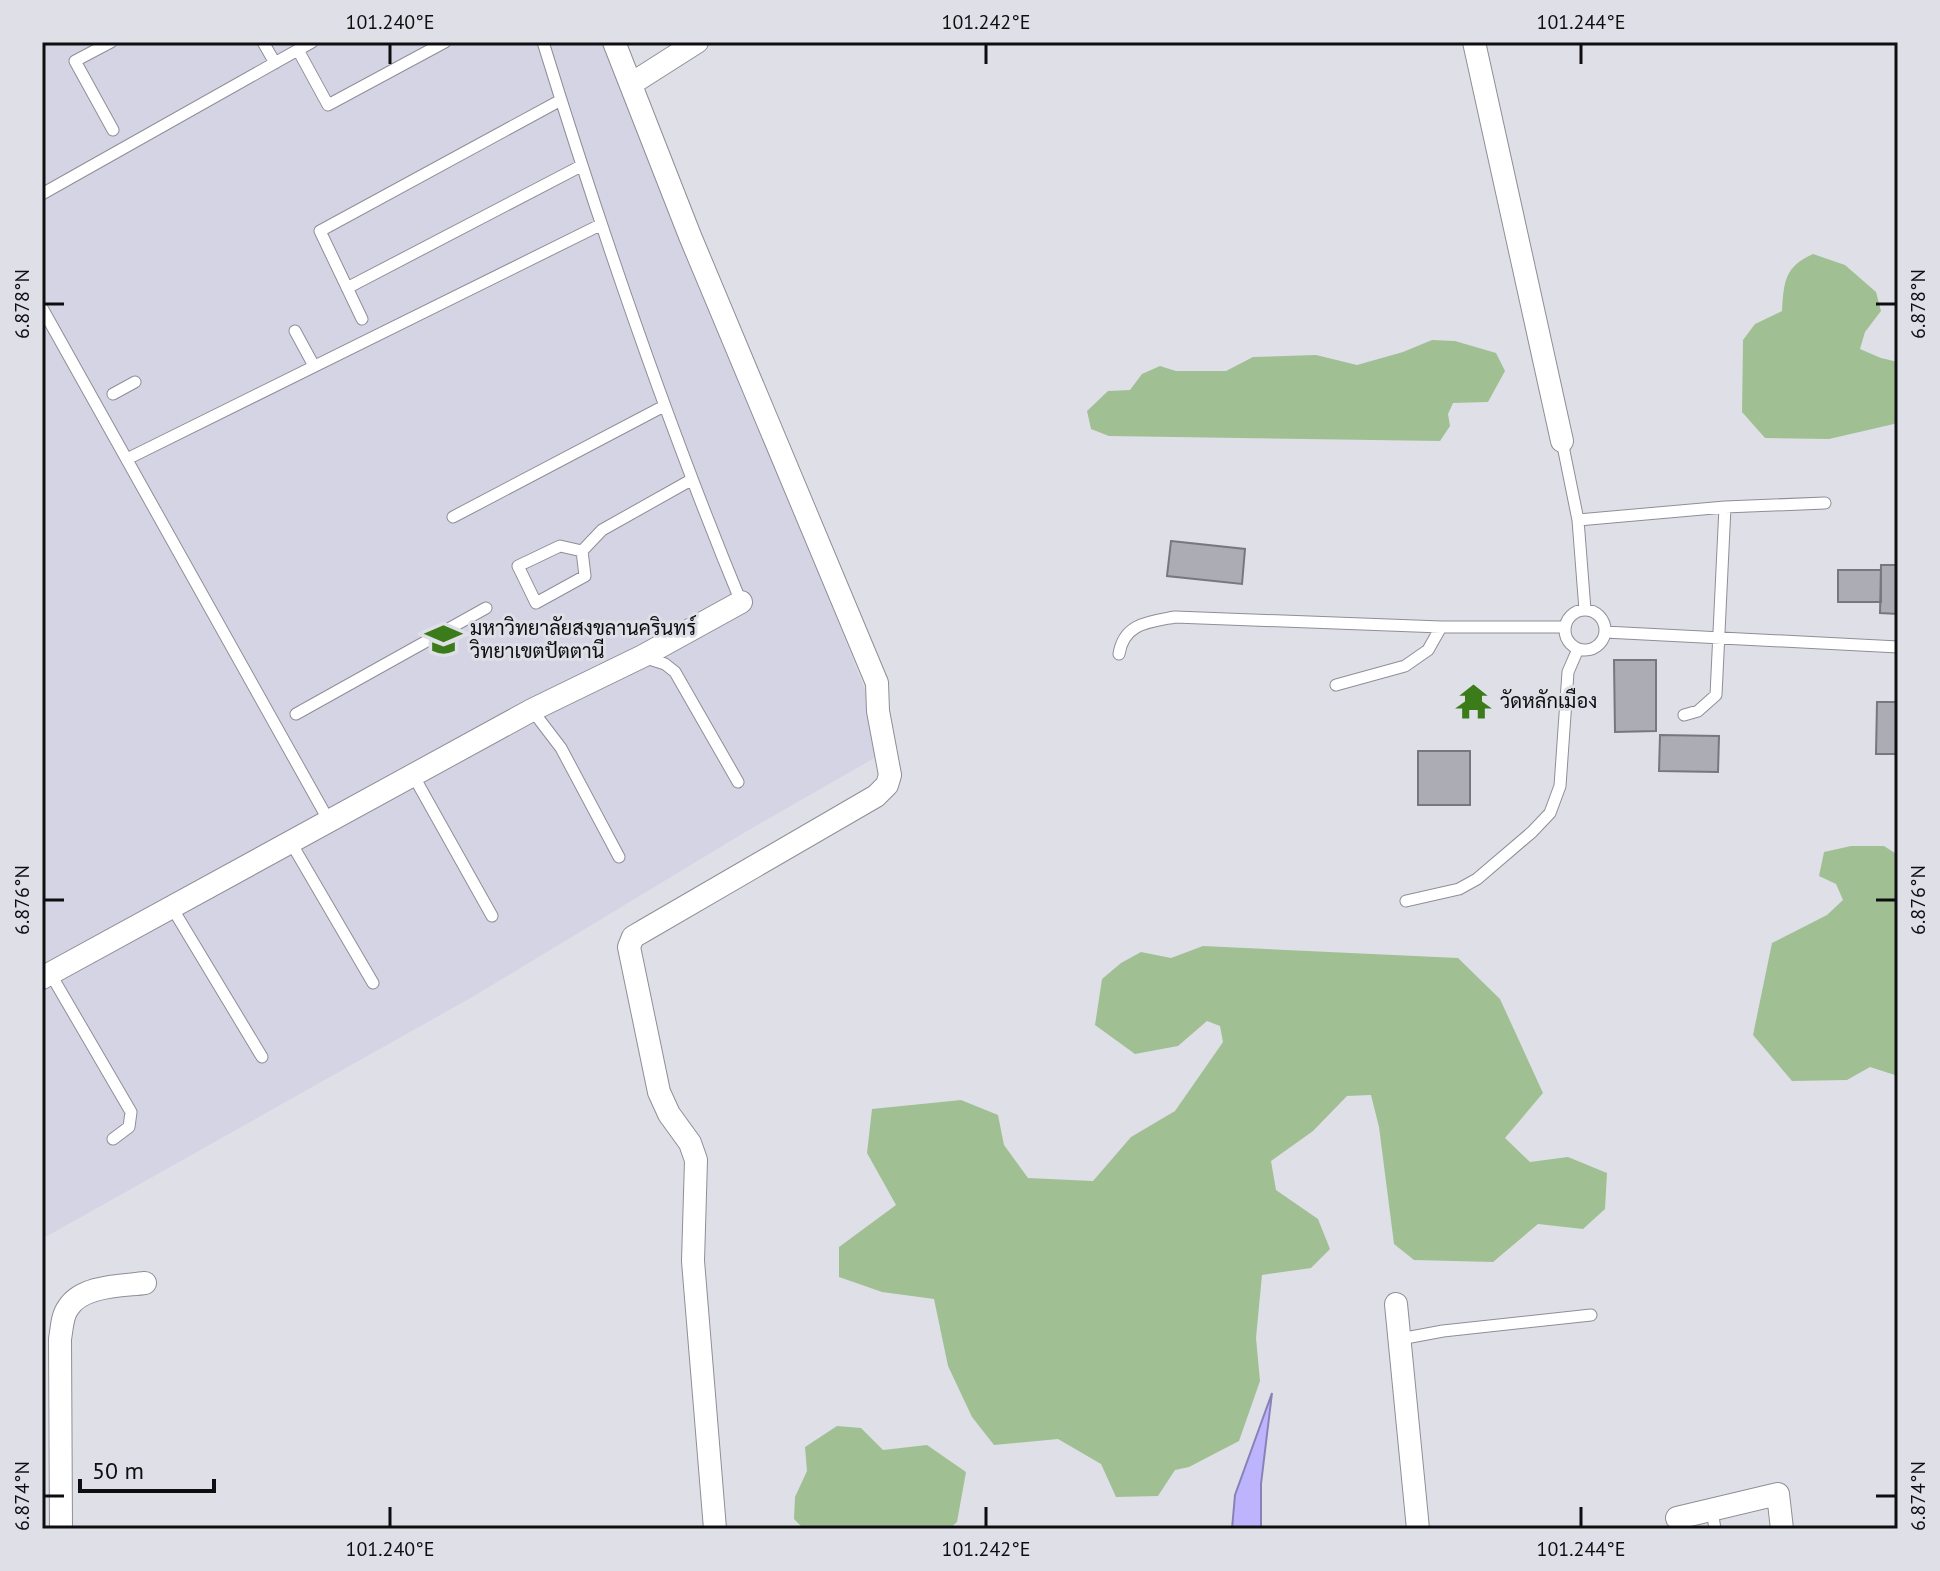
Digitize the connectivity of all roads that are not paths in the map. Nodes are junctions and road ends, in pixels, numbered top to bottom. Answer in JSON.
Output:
{"nodes":[{"id":1,"x":111,"y":42,"type":"edge"},
{"id":2,"x":263,"y":42,"type":"edge"},
{"id":3,"x":312,"y":42,"type":"edge"},
{"id":4,"x":445,"y":42,"type":"edge"},
{"id":5,"x":543,"y":42,"type":"edge"},
{"id":6,"x":614,"y":42,"type":"edge"},
{"id":7,"x":697,"y":42,"type":"edge"},
{"id":8,"x":1474,"y":42,"type":"edge"},
{"id":9,"x":298,"y":50,"type":"junction"},
{"id":10,"x":275,"y":63,"type":"junction"},
{"id":11,"x":631,"y":84,"type":"junction"},
{"id":12,"x":561,"y":100,"type":"junction"},
{"id":13,"x":113,"y":130,"type":"dead end"},
{"id":14,"x":581,"y":166,"type":"junction"},
{"id":15,"x":42,"y":194,"type":"edge"},
{"id":16,"x":600,"y":225,"type":"junction"},
{"id":17,"x":347,"y":288,"type":"junction"},
{"id":18,"x":42,"y":308,"type":"edge"},
{"id":19,"x":362,"y":319,"type":"dead end"},
{"id":20,"x":295,"y":331,"type":"dead end"},
{"id":21,"x":314,"y":366,"type":"junction"},
{"id":22,"x":135,"y":382,"type":"dead end"},
{"id":23,"x":104,"y":398,"type":"junction"},
{"id":24,"x":664,"y":406,"type":"junction"},
{"id":25,"x":1562,"y":441,"type":"joint"},
{"id":26,"x":127,"y":459,"type":"junction"},
{"id":27,"x":691,"y":480,"type":"junction"},
{"id":28,"x":1825,"y":503,"type":"dead end"},
{"id":29,"x":1725,"y":507,"type":"junction"},
{"id":30,"x":453,"y":517,"type":"dead end"},
{"id":31,"x":1578,"y":520,"type":"junction"},
{"id":32,"x":582,"y":551,"type":"junction"},
{"id":33,"x":741,"y":602,"type":"joint"},
{"id":34,"x":486,"y":608,"type":"dead end"},
{"id":35,"x":1585,"y":610,"type":"junction"},
{"id":36,"x":1441,"y":627,"type":"junction"},
{"id":37,"x":1565,"y":627,"type":"junction"},
{"id":38,"x":1605,"y":632,"type":"junction"},
{"id":39,"x":1719,"y":639,"type":"junction"},
{"id":40,"x":1898,"y":647,"type":"edge"},
{"id":41,"x":1578,"y":649,"type":"junction"},
{"id":42,"x":1119,"y":654,"type":"dead end"},
{"id":43,"x":643,"y":656,"type":"junction"},
{"id":44,"x":1336,"y":685,"type":"dead end"},
{"id":45,"x":532,"y":710,"type":"junction"},
{"id":46,"x":1684,"y":715,"type":"dead end"},
{"id":47,"x":276,"y":726,"type":"junction"},
{"id":48,"x":413,"y":775,"type":"junction"},
{"id":49,"x":738,"y":782,"type":"dead end"},
{"id":50,"x":329,"y":821,"type":"junction"},
{"id":51,"x":290,"y":841,"type":"junction"},
{"id":52,"x":619,"y":857,"type":"dead end"},
{"id":53,"x":1406,"y":901,"type":"dead end"},
{"id":54,"x":171,"y":906,"type":"junction"},
{"id":55,"x":492,"y":916,"type":"dead end"},
{"id":56,"x":46,"y":976,"type":"edge"},
{"id":57,"x":373,"y":983,"type":"dead end"},
{"id":58,"x":262,"y":1057,"type":"dead end"},
{"id":59,"x":113,"y":1139,"type":"dead end"},
{"id":60,"x":145,"y":1283,"type":"dead end"},
{"id":61,"x":1396,"y":1304,"type":"dead end"},
{"id":62,"x":1591,"y":1315,"type":"dead end"},
{"id":63,"x":1400,"y":1339,"type":"junction"},
{"id":64,"x":1677,"y":1518,"type":"dead end"},
{"id":65,"x":1713,"y":1519,"type":"edge"},
{"id":66,"x":61,"y":1529,"type":"edge"},
{"id":67,"x":715,"y":1529,"type":"edge"},
{"id":68,"x":1418,"y":1529,"type":"edge"},
{"id":69,"x":1782,"y":1529,"type":"edge"}],
"edges":[{"from":1,"to":13,"type":"lane"},
{"from":2,"to":10,"type":"lane"},
{"from":3,"to":9,"type":"lane"},
{"from":4,"to":9,"type":"lane"},
{"from":5,"to":12,"type":"lane"},
{"from":6,"to":11,"type":"street"},
{"from":7,"to":11,"type":"street"},
{"from":8,"to":25,"type":"street"},
{"from":9,"to":10,"type":"lane"},
{"from":10,"to":15,"type":"lane"},
{"from":11,"to":67,"type":"street"},
{"from":12,"to":14,"type":"lane"},
{"from":12,"to":17,"type":"lane"},
{"from":14,"to":16,"type":"lane"},
{"from":14,"to":17,"type":"lane"},
{"from":16,"to":21,"type":"lane"},
{"from":16,"to":24,"type":"lane"},
{"from":17,"to":19,"type":"lane"},
{"from":18,"to":23,"type":"lane"},
{"from":20,"to":21,"type":"lane"},
{"from":21,"to":26,"type":"lane"},
{"from":22,"to":23,"type":"lane"},
{"from":23,"to":26,"type":"lane"},
{"from":24,"to":27,"type":"lane"},
{"from":24,"to":30,"type":"lane"},
{"from":25,"to":31,"type":"lane"},
{"from":26,"to":47,"type":"lane"},
{"from":27,"to":32,"type":"lane"},
{"from":27,"to":33,"type":"lane"},
{"from":28,"to":29,"type":"lane"},
{"from":29,"to":31,"type":"lane"},
{"from":29,"to":39,"type":"lane"},
{"from":31,"to":35,"type":"lane"},
{"from":32,"to":32,"type":"lane"},
{"from":33,"to":43,"type":"street"},
{"from":34,"to":47,"type":"lane"},
{"from":35,"to":37,"type":"lane"},
{"from":35,"to":38,"type":"lane"},
{"from":36,"to":37,"type":"lane"},
{"from":36,"to":42,"type":"lane"},
{"from":36,"to":44,"type":"lane"},
{"from":37,"to":41,"type":"lane"},
{"from":38,"to":39,"type":"lane"},
{"from":38,"to":41,"type":"lane"},
{"from":39,"to":40,"type":"lane"},
{"from":39,"to":46,"type":"lane"},
{"from":41,"to":53,"type":"lane"},
{"from":43,"to":45,"type":"street"},
{"from":43,"to":49,"type":"lane"},
{"from":45,"to":48,"type":"street"},
{"from":45,"to":52,"type":"lane"},
{"from":47,"to":50,"type":"lane"},
{"from":48,"to":50,"type":"street"},
{"from":48,"to":55,"type":"lane"},
{"from":50,"to":51,"type":"street"},
{"from":51,"to":54,"type":"street"},
{"from":51,"to":57,"type":"lane"},
{"from":54,"to":56,"type":"street"},
{"from":54,"to":58,"type":"lane"},
{"from":56,"to":59,"type":"lane"},
{"from":60,"to":66,"type":"street"},
{"from":61,"to":63,"type":"street"},
{"from":62,"to":63,"type":"lane"},
{"from":63,"to":68,"type":"street"},
{"from":64,"to":65,"type":"street"},
{"from":65,"to":69,"type":"street"}]}
